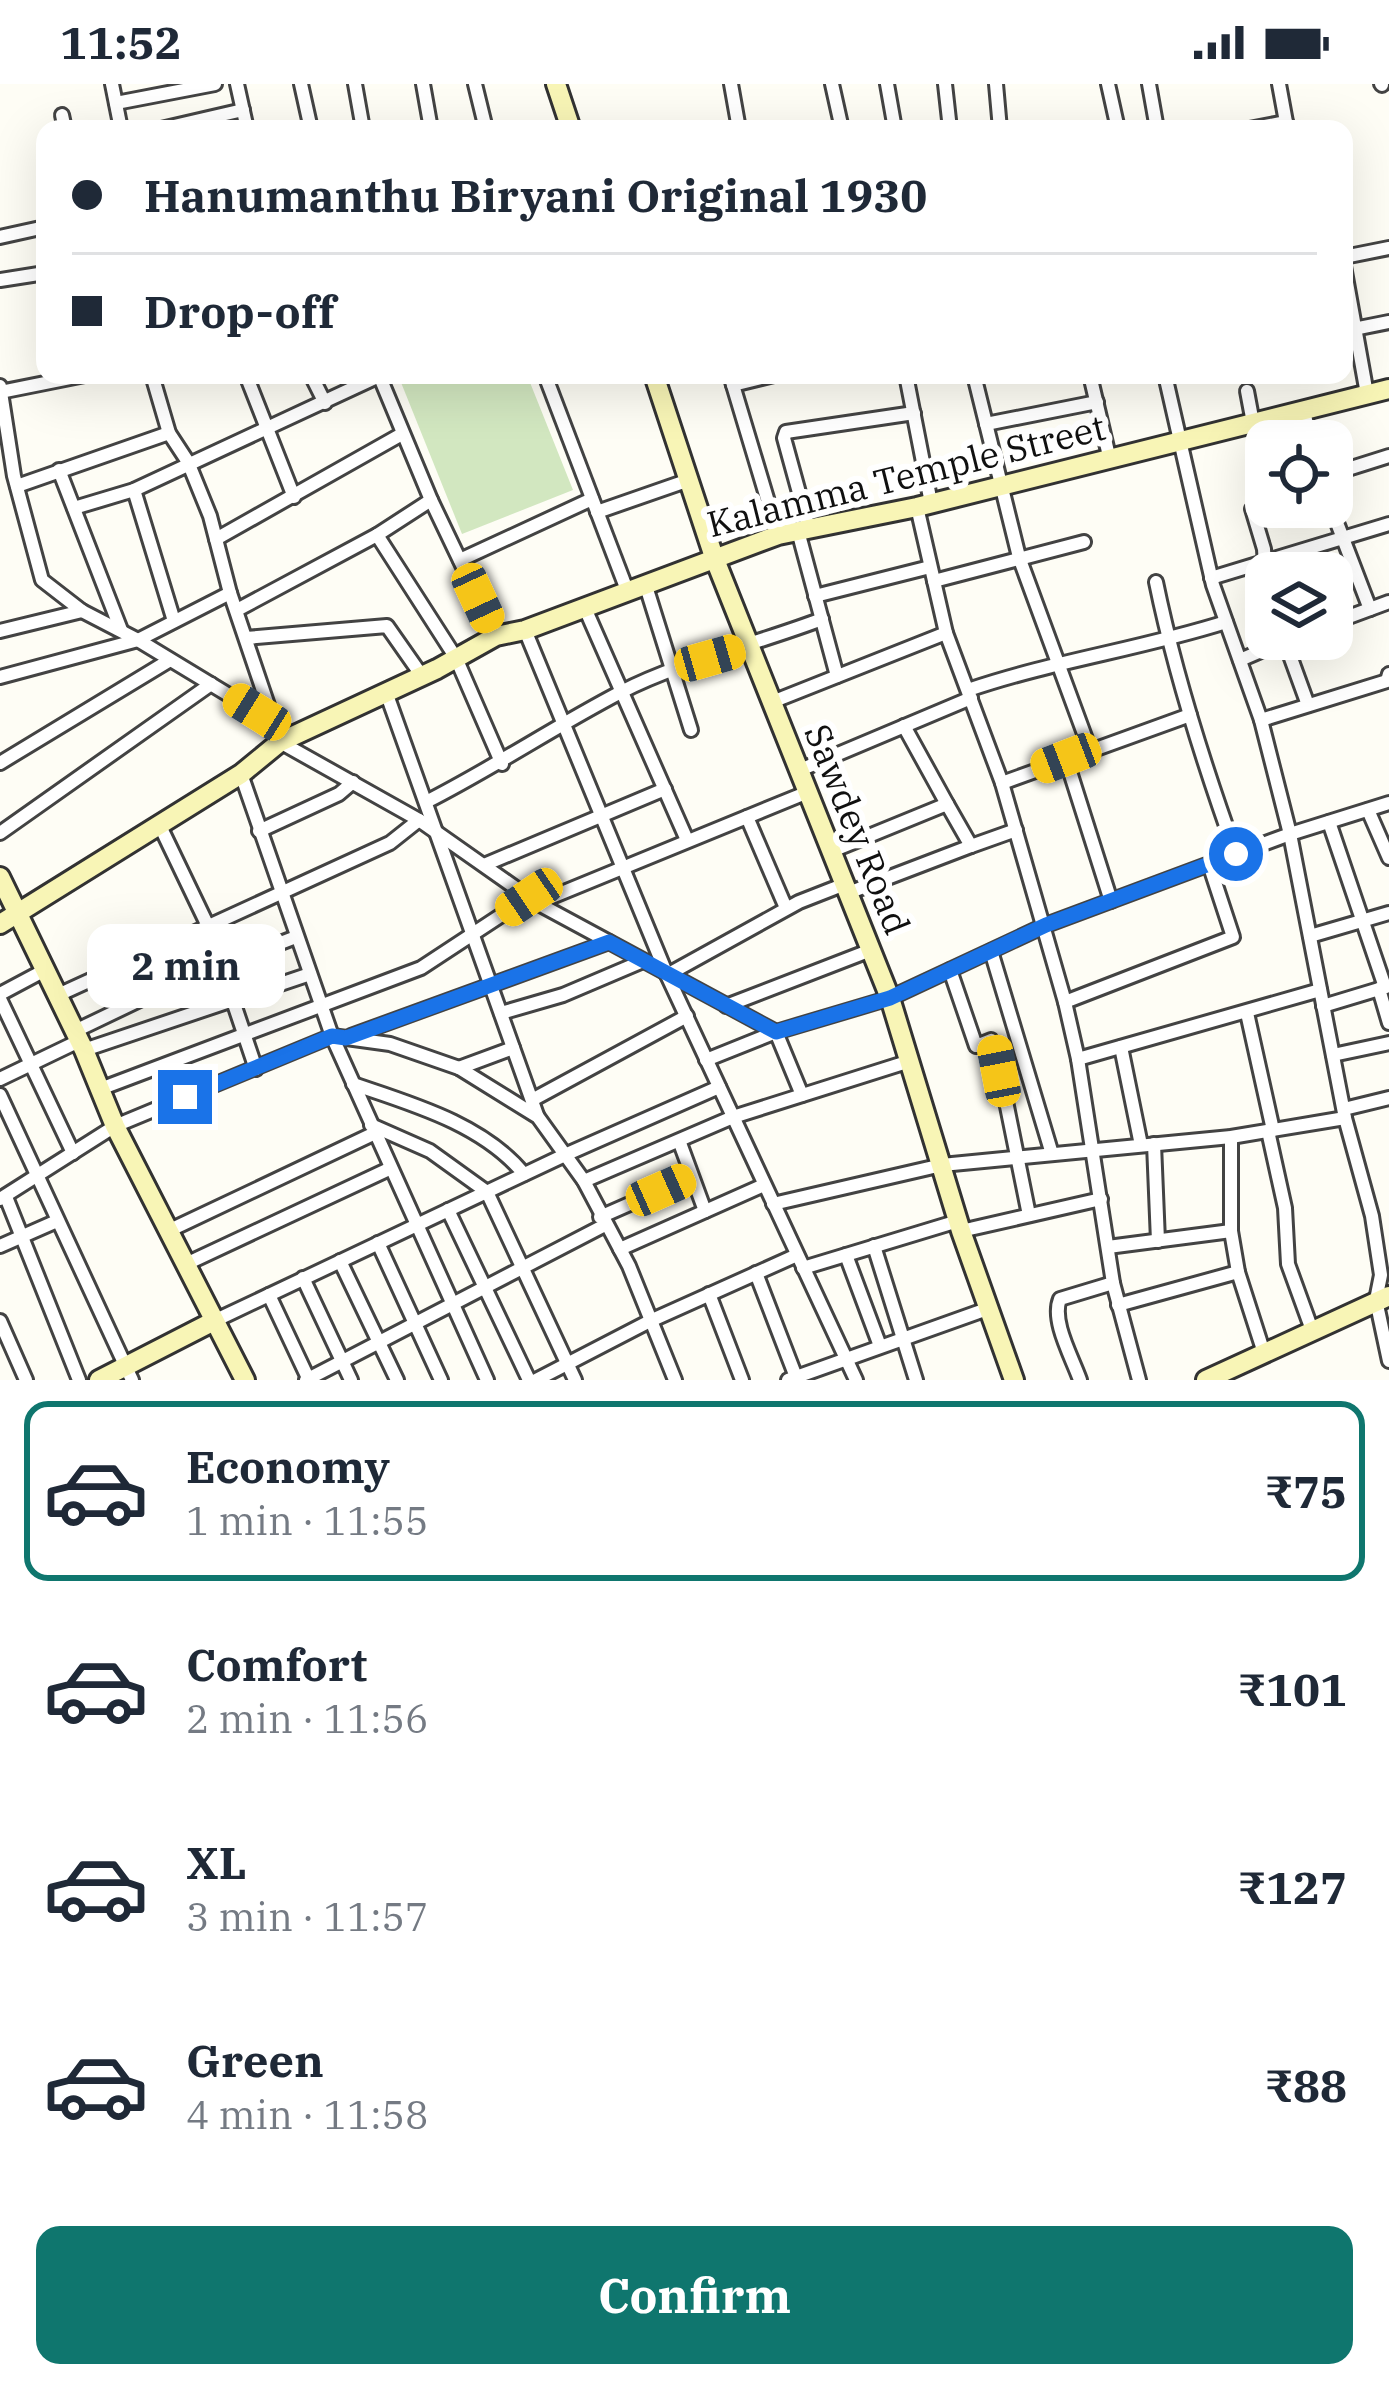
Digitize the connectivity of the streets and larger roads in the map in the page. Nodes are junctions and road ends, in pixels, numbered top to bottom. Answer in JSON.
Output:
{"nodes":[{"id":1,"x":112,"y":84,"type":"edge"},
{"id":2,"x":215,"y":84,"type":"edge"},
{"id":3,"x":237,"y":84,"type":"edge"},
{"id":4,"x":301,"y":84,"type":"edge"},
{"id":5,"x":355,"y":84,"type":"edge"},
{"id":6,"x":423,"y":84,"type":"edge"},
{"id":7,"x":475,"y":84,"type":"edge"},
{"id":8,"x":556,"y":84,"type":"edge"},
{"id":9,"x":730,"y":84,"type":"edge"},
{"id":10,"x":832,"y":84,"type":"edge"},
{"id":11,"x":887,"y":84,"type":"edge"},
{"id":12,"x":945,"y":84,"type":"edge"},
{"id":13,"x":996,"y":84,"type":"edge"},
{"id":14,"x":1149,"y":84,"type":"edge"},
{"id":15,"x":1279,"y":84,"type":"edge"},
{"id":16,"x":1112,"y":85,"type":"edge"},
{"id":17,"x":116,"y":104,"type":"junction"},
{"id":18,"x":243,"y":110,"type":"junction"},
{"id":19,"x":119,"y":120,"type":"edge"},
{"id":20,"x":200,"y":120,"type":"edge"},
{"id":21,"x":246,"y":120,"type":"edge"},
{"id":22,"x":308,"y":120,"type":"edge"},
{"id":23,"x":361,"y":120,"type":"edge"},
{"id":24,"x":429,"y":120,"type":"edge"},
{"id":25,"x":484,"y":120,"type":"edge"},
{"id":26,"x":568,"y":120,"type":"edge"},
{"id":27,"x":737,"y":120,"type":"edge"},
{"id":28,"x":840,"y":120,"type":"edge"},
{"id":29,"x":893,"y":120,"type":"edge"},
{"id":30,"x":949,"y":120,"type":"edge"},
{"id":31,"x":999,"y":120,"type":"edge"},
{"id":32,"x":1117,"y":120,"type":"edge"},
{"id":33,"x":1155,"y":120,"type":"edge"},
{"id":34,"x":1286,"y":120,"type":"edge"},
{"id":35,"x":36,"y":229,"type":"edge"},
{"id":36,"x":0,"y":237,"type":"edge"},
{"id":37,"x":1389,"y":248,"type":"edge"},
{"id":38,"x":1353,"y":254,"type":"edge"},
{"id":39,"x":36,"y":274,"type":"edge"},
{"id":40,"x":0,"y":280,"type":"edge"},
{"id":41,"x":1389,"y":322,"type":"edge"},
{"id":42,"x":1353,"y":329,"type":"edge"},
{"id":43,"x":1353,"y":344,"type":"edge"},
{"id":44,"x":36,"y":384,"type":"edge"},
{"id":45,"x":155,"y":384,"type":"edge"},
{"id":46,"x":249,"y":384,"type":"edge"},
{"id":47,"x":316,"y":384,"type":"edge"},
{"id":48,"x":362,"y":384,"type":"edge"},
{"id":49,"x":383,"y":384,"type":"edge"},
{"id":50,"x":548,"y":384,"type":"edge"},
{"id":51,"x":657,"y":384,"type":"edge"},
{"id":52,"x":734,"y":384,"type":"edge"},
{"id":53,"x":908,"y":384,"type":"edge"},
{"id":54,"x":976,"y":384,"type":"edge"},
{"id":55,"x":1092,"y":384,"type":"edge"},
{"id":56,"x":1167,"y":384,"type":"edge"},
{"id":57,"x":1389,"y":389,"type":"edge"},
{"id":58,"x":0,"y":390,"type":"edge"},
{"id":59,"x":1247,"y":391,"type":"dead end"},
{"id":60,"x":1367,"y":394,"type":"junction"},
{"id":61,"x":1097,"y":402,"type":"junction"},
{"id":62,"x":325,"y":403,"type":"junction"},
{"id":63,"x":1304,"y":411,"type":"junction"},
{"id":64,"x":914,"y":413,"type":"junction"},
{"id":65,"x":1252,"y":420,"type":"edge"},
{"id":66,"x":1266,"y":420,"type":"edge"},
{"id":67,"x":1306,"y":420,"type":"edge"},
{"id":68,"x":986,"y":424,"type":"junction"},
{"id":69,"x":1245,"y":425,"type":"edge"},
{"id":70,"x":267,"y":430,"type":"junction"},
{"id":71,"x":170,"y":433,"type":"junction"},
{"id":72,"x":402,"y":434,"type":"junction"},
{"id":73,"x":1178,"y":440,"type":"junction"},
{"id":74,"x":1109,"y":456,"type":"junction"},
{"id":75,"x":1389,"y":456,"type":"edge"},
{"id":76,"x":188,"y":462,"type":"junction"},
{"id":77,"x":1353,"y":467,"type":"edge"},
{"id":78,"x":59,"y":470,"type":"junction"},
{"id":79,"x":689,"y":480,"type":"junction"},
{"id":80,"x":1002,"y":485,"type":"junction"},
{"id":81,"x":17,"y":486,"type":"junction"},
{"id":82,"x":134,"y":490,"type":"junction"},
{"id":83,"x":294,"y":497,"type":"junction"},
{"id":84,"x":431,"y":500,"type":"junction"},
{"id":85,"x":924,"y":505,"type":"junction"},
{"id":86,"x":595,"y":506,"type":"junction"},
{"id":87,"x":74,"y":508,"type":"junction"},
{"id":88,"x":1389,"y":524,"type":"edge"},
{"id":89,"x":1339,"y":528,"type":"edge"},
{"id":90,"x":795,"y":532,"type":"junction"},
{"id":91,"x":377,"y":535,"type":"junction"},
{"id":92,"x":216,"y":538,"type":"junction"},
{"id":93,"x":1343,"y":538,"type":"junction"},
{"id":94,"x":1084,"y":542,"type":"dead end"},
{"id":95,"x":1299,"y":552,"type":"edge"},
{"id":96,"x":714,"y":556,"type":"junction"},
{"id":97,"x":1019,"y":557,"type":"junction"},
{"id":98,"x":460,"y":560,"type":"junction"},
{"id":99,"x":1245,"y":569,"type":"edge"},
{"id":100,"x":932,"y":574,"type":"junction"},
{"id":101,"x":1211,"y":578,"type":"junction"},
{"id":102,"x":1156,"y":582,"type":"dead end"},
{"id":103,"x":636,"y":586,"type":"junction"},
{"id":104,"x":230,"y":593,"type":"junction"},
{"id":105,"x":815,"y":596,"type":"junction"},
{"id":106,"x":1389,"y":602,"type":"edge"},
{"id":107,"x":584,"y":606,"type":"junction"},
{"id":108,"x":1370,"y":609,"type":"junction"},
{"id":109,"x":237,"y":610,"type":"junction"},
{"id":110,"x":82,"y":611,"type":"junction"},
{"id":111,"x":1353,"y":615,"type":"edge"},
{"id":112,"x":822,"y":619,"type":"junction"},
{"id":113,"x":174,"y":621,"type":"junction"},
{"id":114,"x":1226,"y":622,"type":"junction"},
{"id":115,"x":525,"y":630,"type":"junction"},
{"id":116,"x":0,"y":631,"type":"edge"},
{"id":117,"x":121,"y":631,"type":"junction"},
{"id":118,"x":946,"y":633,"type":"junction"},
{"id":119,"x":496,"y":636,"type":"junction"},
{"id":120,"x":246,"y":638,"type":"junction"},
{"id":121,"x":138,"y":640,"type":"junction"},
{"id":122,"x":1168,"y":640,"type":"junction"},
{"id":123,"x":749,"y":647,"type":"junction"},
{"id":124,"x":456,"y":658,"type":"junction"},
{"id":125,"x":1245,"y":658,"type":"edge"},
{"id":126,"x":170,"y":660,"type":"junction"},
{"id":127,"x":1240,"y":660,"type":"junction"},
{"id":128,"x":1293,"y":660,"type":"edge"},
{"id":129,"x":1060,"y":663,"type":"junction"},
{"id":130,"x":670,"y":670,"type":"junction"},
{"id":131,"x":1389,"y":674,"type":"edge"},
{"id":132,"x":422,"y":676,"type":"junction"},
{"id":133,"x":837,"y":676,"type":"junction"},
{"id":134,"x":0,"y":677,"type":"edge"},
{"id":135,"x":211,"y":684,"type":"junction"},
{"id":136,"x":622,"y":691,"type":"junction"},
{"id":137,"x":386,"y":692,"type":"junction"},
{"id":138,"x":970,"y":694,"type":"junction"},
{"id":139,"x":772,"y":702,"type":"junction"},
{"id":140,"x":1308,"y":705,"type":"junction"},
{"id":141,"x":1190,"y":715,"type":"junction"},
{"id":142,"x":1261,"y":721,"type":"junction"},
{"id":143,"x":565,"y":724,"type":"junction"},
{"id":144,"x":904,"y":727,"type":"junction"},
{"id":145,"x":692,"y":730,"type":"dead end"},
{"id":146,"x":280,"y":742,"type":"junction"},
{"id":147,"x":1090,"y":750,"type":"junction"},
{"id":148,"x":1066,"y":758,"type":"junction"},
{"id":149,"x":0,"y":763,"type":"edge"},
{"id":150,"x":502,"y":764,"type":"junction"},
{"id":151,"x":800,"y":770,"type":"junction"},
{"id":152,"x":241,"y":774,"type":"junction"},
{"id":153,"x":353,"y":782,"type":"junction"},
{"id":154,"x":1002,"y":783,"type":"junction"},
{"id":155,"x":664,"y":789,"type":"junction"},
{"id":156,"x":808,"y":792,"type":"junction"},
{"id":157,"x":426,"y":802,"type":"junction"},
{"id":158,"x":1389,"y":803,"type":"edge"},
{"id":159,"x":947,"y":804,"type":"junction"},
{"id":160,"x":1368,"y":810,"type":"junction"},
{"id":161,"x":602,"y":815,"type":"junction"},
{"id":162,"x":747,"y":817,"type":"junction"},
{"id":163,"x":419,"y":820,"type":"junction"},
{"id":164,"x":1330,"y":822,"type":"junction"},
{"id":165,"x":160,"y":826,"type":"junction"},
{"id":166,"x":1016,"y":830,"type":"junction"},
{"id":167,"x":259,"y":831,"type":"junction"},
{"id":168,"x":437,"y":832,"type":"junction"},
{"id":169,"x":0,"y":833,"type":"edge"},
{"id":170,"x":1290,"y":834,"type":"junction"},
{"id":171,"x":687,"y":840,"type":"junction"},
{"id":172,"x":970,"y":846,"type":"junction"},
{"id":173,"x":832,"y":851,"type":"junction"},
{"id":174,"x":1236,"y":854,"type":"junction"},
{"id":175,"x":1389,"y":858,"type":"edge"},
{"id":176,"x":1209,"y":864,"type":"junction"},
{"id":177,"x":484,"y":865,"type":"junction"},
{"id":178,"x":623,"y":866,"type":"junction"},
{"id":179,"x":0,"y":877,"type":"edge"},
{"id":180,"x":846,"y":888,"type":"junction"},
{"id":181,"x":279,"y":892,"type":"junction"},
{"id":182,"x":533,"y":900,"type":"junction"},
{"id":183,"x":1112,"y":901,"type":"junction"},
{"id":184,"x":786,"y":908,"type":"junction"},
{"id":185,"x":1389,"y":913,"type":"edge"},
{"id":186,"x":9,"y":920,"type":"edge"},
{"id":187,"x":1366,"y":920,"type":"junction"},
{"id":188,"x":207,"y":924,"type":"junction"},
{"id":189,"x":1046,"y":925,"type":"junction"},
{"id":190,"x":473,"y":934,"type":"junction"},
{"id":191,"x":1310,"y":936,"type":"junction"},
{"id":192,"x":296,"y":937,"type":"junction"},
{"id":193,"x":609,"y":942,"type":"junction"},
{"id":194,"x":871,"y":950,"type":"junction"},
{"id":195,"x":991,"y":951,"type":"junction"},
{"id":196,"x":644,"y":961,"type":"junction"},
{"id":197,"x":222,"y":965,"type":"junction"},
{"id":198,"x":45,"y":970,"type":"junction"},
{"id":199,"x":950,"y":970,"type":"junction"},
{"id":200,"x":310,"y":974,"type":"junction"},
{"id":201,"x":668,"y":975,"type":"junction"},
{"id":202,"x":491,"y":984,"type":"junction"},
{"id":203,"x":1384,"y":987,"type":"edge"},
{"id":204,"x":1320,"y":989,"type":"junction"},
{"id":205,"x":58,"y":995,"type":"junction"},
{"id":206,"x":0,"y":997,"type":"edge"},
{"id":207,"x":233,"y":998,"type":"junction"},
{"id":208,"x":890,"y":998,"type":"junction"},
{"id":209,"x":321,"y":1003,"type":"junction"},
{"id":210,"x":1065,"y":1003,"type":"junction"},
{"id":211,"x":726,"y":1006,"type":"junction"},
{"id":212,"x":1323,"y":1006,"type":"junction"},
{"id":213,"x":501,"y":1013,"type":"junction"},
{"id":214,"x":1247,"y":1013,"type":"junction"},
{"id":215,"x":687,"y":1016,"type":"junction"},
{"id":216,"x":1389,"y":1023,"type":"edge"},
{"id":217,"x":776,"y":1032,"type":"junction"},
{"id":218,"x":245,"y":1033,"type":"junction"},
{"id":219,"x":339,"y":1037,"type":"junction"},
{"id":220,"x":79,"y":1040,"type":"junction"},
{"id":221,"x":1389,"y":1042,"type":"edge"},
{"id":222,"x":1120,"y":1047,"type":"junction"},
{"id":223,"x":513,"y":1048,"type":"junction"},
{"id":224,"x":1333,"y":1055,"type":"junction"},
{"id":225,"x":1078,"y":1059,"type":"junction"},
{"id":226,"x":706,"y":1060,"type":"junction"},
{"id":227,"x":910,"y":1061,"type":"junction"},
{"id":228,"x":33,"y":1063,"type":"junction"},
{"id":229,"x":459,"y":1068,"type":"junction"},
{"id":230,"x":256,"y":1069,"type":"junction"},
{"id":231,"x":0,"y":1079,"type":"edge"},
{"id":232,"x":353,"y":1084,"type":"junction"},
{"id":233,"x":719,"y":1087,"type":"junction"},
{"id":234,"x":100,"y":1089,"type":"junction"},
{"id":235,"x":0,"y":1095,"type":"edge"},
{"id":236,"x":802,"y":1095,"type":"junction"},
{"id":237,"x":1389,"y":1098,"type":"edge"},
{"id":238,"x":532,"y":1100,"type":"junction"},
{"id":239,"x":1344,"y":1113,"type":"junction"},
{"id":240,"x":538,"y":1117,"type":"junction"},
{"id":241,"x":733,"y":1117,"type":"junction"},
{"id":242,"x":5,"y":1118,"type":"edge"},
{"id":243,"x":115,"y":1126,"type":"junction"},
{"id":244,"x":373,"y":1129,"type":"junction"},
{"id":245,"x":1270,"y":1130,"type":"junction"},
{"id":246,"x":1231,"y":1137,"type":"junction"},
{"id":247,"x":680,"y":1143,"type":"junction"},
{"id":248,"x":1148,"y":1144,"type":"junction"},
{"id":249,"x":1093,"y":1150,"type":"junction"},
{"id":250,"x":73,"y":1153,"type":"junction"},
{"id":251,"x":566,"y":1154,"type":"junction"},
{"id":252,"x":1052,"y":1154,"type":"junction"},
{"id":253,"x":1016,"y":1157,"type":"junction"},
{"id":254,"x":942,"y":1165,"type":"junction"},
{"id":255,"x":389,"y":1169,"type":"junction"},
{"id":256,"x":524,"y":1174,"type":"junction"},
{"id":257,"x":38,"y":1176,"type":"junction"},
{"id":258,"x":691,"y":1177,"type":"junction"},
{"id":259,"x":584,"y":1181,"type":"junction"},
{"id":260,"x":764,"y":1185,"type":"junction"},
{"id":261,"x":487,"y":1192,"type":"junction"},
{"id":262,"x":3,"y":1198,"type":"edge"},
{"id":263,"x":1101,"y":1199,"type":"junction"},
{"id":264,"x":772,"y":1204,"type":"junction"},
{"id":265,"x":448,"y":1210,"type":"junction"},
{"id":266,"x":705,"y":1211,"type":"junction"},
{"id":267,"x":1030,"y":1215,"type":"junction"},
{"id":268,"x":57,"y":1221,"type":"junction"},
{"id":269,"x":603,"y":1221,"type":"junction"},
{"id":270,"x":959,"y":1226,"type":"junction"},
{"id":271,"x":418,"y":1227,"type":"junction"},
{"id":272,"x":168,"y":1231,"type":"junction"},
{"id":273,"x":1231,"y":1232,"type":"junction"},
{"id":274,"x":21,"y":1237,"type":"junction"},
{"id":275,"x":1158,"y":1241,"type":"junction"},
{"id":276,"x":378,"y":1243,"type":"junction"},
{"id":277,"x":0,"y":1246,"type":"edge"},
{"id":278,"x":874,"y":1246,"type":"junction"},
{"id":279,"x":1108,"y":1247,"type":"junction"},
{"id":280,"x":620,"y":1249,"type":"junction"},
{"id":281,"x":846,"y":1255,"type":"junction"},
{"id":282,"x":340,"y":1261,"type":"junction"},
{"id":283,"x":800,"y":1262,"type":"junction"},
{"id":284,"x":186,"y":1264,"type":"junction"},
{"id":285,"x":522,"y":1268,"type":"junction"},
{"id":286,"x":1238,"y":1272,"type":"junction"},
{"id":287,"x":756,"y":1274,"type":"junction"},
{"id":288,"x":304,"y":1278,"type":"junction"},
{"id":289,"x":1113,"y":1283,"type":"junction"},
{"id":290,"x":485,"y":1287,"type":"junction"},
{"id":291,"x":710,"y":1294,"type":"junction"},
{"id":292,"x":269,"y":1295,"type":"junction"},
{"id":293,"x":1383,"y":1298,"type":"edge"},
{"id":294,"x":453,"y":1304,"type":"junction"},
{"id":295,"x":1118,"y":1305,"type":"junction"},
{"id":296,"x":988,"y":1309,"type":"junction"},
{"id":297,"x":0,"y":1321,"type":"edge"},
{"id":298,"x":650,"y":1321,"type":"junction"},
{"id":299,"x":214,"y":1322,"type":"junction"},
{"id":300,"x":415,"y":1324,"type":"junction"},
{"id":301,"x":1312,"y":1330,"type":"junction"},
{"id":302,"x":902,"y":1338,"type":"junction"},
{"id":303,"x":379,"y":1342,"type":"junction"},
{"id":304,"x":880,"y":1346,"type":"junction"},
{"id":305,"x":1264,"y":1353,"type":"junction"},
{"id":306,"x":845,"y":1358,"type":"junction"},
{"id":307,"x":342,"y":1361,"type":"junction"},
{"id":308,"x":1389,"y":1361,"type":"edge"},
{"id":309,"x":567,"y":1364,"type":"junction"},
{"id":310,"x":128,"y":1373,"type":"edge"},
{"id":311,"x":792,"y":1378,"type":"edge"},
{"id":312,"x":26,"y":1380,"type":"edge"},
{"id":313,"x":80,"y":1380,"type":"edge"},
{"id":314,"x":99,"y":1380,"type":"edge"},
{"id":315,"x":245,"y":1380,"type":"edge"},
{"id":316,"x":308,"y":1380,"type":"edge"},
{"id":317,"x":351,"y":1380,"type":"edge"},
{"id":318,"x":397,"y":1380,"type":"edge"},
{"id":319,"x":442,"y":1380,"type":"edge"},
{"id":320,"x":487,"y":1380,"type":"edge"},
{"id":321,"x":533,"y":1380,"type":"edge"},
{"id":322,"x":575,"y":1380,"type":"edge"},
{"id":323,"x":675,"y":1380,"type":"edge"},
{"id":324,"x":742,"y":1380,"type":"edge"},
{"id":325,"x":856,"y":1380,"type":"edge"},
{"id":326,"x":916,"y":1380,"type":"edge"},
{"id":327,"x":1014,"y":1380,"type":"edge"},
{"id":328,"x":1080,"y":1380,"type":"edge"},
{"id":329,"x":1139,"y":1380,"type":"edge"},
{"id":330,"x":1206,"y":1380,"type":"edge"}],
"edges":[{"from":1,"to":17,"type":"street"},
{"from":2,"to":17,"type":"street"},
{"from":3,"to":18,"type":"street"},
{"from":4,"to":22,"type":"street"},
{"from":5,"to":23,"type":"street"},
{"from":6,"to":24,"type":"street"},
{"from":7,"to":25,"type":"street"},
{"from":8,"to":26,"type":"street"},
{"from":9,"to":27,"type":"street"},
{"from":10,"to":28,"type":"street"},
{"from":11,"to":29,"type":"street"},
{"from":12,"to":30,"type":"street"},
{"from":13,"to":31,"type":"street"},
{"from":14,"to":33,"type":"street"},
{"from":15,"to":34,"type":"street"},
{"from":16,"to":32,"type":"street"},
{"from":17,"to":19,"type":"street"},
{"from":18,"to":20,"type":"street"},
{"from":18,"to":21,"type":"street"},
{"from":35,"to":36,"type":"street"},
{"from":37,"to":38,"type":"street"},
{"from":39,"to":40,"type":"street"},
{"from":41,"to":42,"type":"street"},
{"from":43,"to":60,"type":"street"},
{"from":44,"to":58,"type":"street"},
{"from":45,"to":71,"type":"street"},
{"from":46,"to":70,"type":"street"},
{"from":47,"to":62,"type":"street"},
{"from":48,"to":62,"type":"street"},
{"from":49,"to":72,"type":"street"},
{"from":50,"to":86,"type":"street"},
{"from":51,"to":79,"type":"street","name":"Sawdey Road"},
{"from":52,"to":90,"type":"street"},
{"from":53,"to":64,"type":"street"},
{"from":54,"to":68,"type":"street"},
{"from":55,"to":61,"type":"street"},
{"from":56,"to":73,"type":"street"},
{"from":57,"to":60,"type":"street","name":"Kalamma Temple Street"},
{"from":58,"to":81,"type":"street"},
{"from":59,"to":65,"type":"street"},
{"from":60,"to":63,"type":"street","name":"Kalamma Temple Street"},
{"from":61,"to":68,"type":"street"},
{"from":61,"to":74,"type":"street"},
{"from":62,"to":70,"type":"street"},
{"from":63,"to":66,"type":"street","name":"Kalamma Temple Street"},
{"from":63,"to":67,"type":"street"},
{"from":64,"to":85,"type":"street"},
{"from":64,"to":90,"type":"street"},
{"from":68,"to":80,"type":"street"},
{"from":69,"to":73,"type":"street","name":"Kalamma Temple Street"},
{"from":70,"to":76,"type":"street"},
{"from":70,"to":83,"type":"street"},
{"from":71,"to":76,"type":"street"},
{"from":71,"to":78,"type":"street"},
{"from":72,"to":83,"type":"street"},
{"from":72,"to":84,"type":"street"},
{"from":73,"to":74,"type":"street","name":"Kalamma Temple Street"},
{"from":73,"to":101,"type":"street"},
{"from":74,"to":80,"type":"street","name":"Kalamma Temple Street"},
{"from":75,"to":77,"type":"street"},
{"from":76,"to":82,"type":"street"},
{"from":76,"to":92,"type":"street"},
{"from":78,"to":81,"type":"street"},
{"from":78,"to":87,"type":"street"},
{"from":79,"to":86,"type":"street"},
{"from":79,"to":96,"type":"street","name":"Sawdey Road"},
{"from":80,"to":85,"type":"street","name":"Kalamma Temple Street"},
{"from":80,"to":97,"type":"street"},
{"from":81,"to":110,"type":"street"},
{"from":82,"to":87,"type":"street"},
{"from":82,"to":113,"type":"street"},
{"from":83,"to":92,"type":"street"},
{"from":84,"to":91,"type":"street"},
{"from":84,"to":98,"type":"street"},
{"from":85,"to":90,"type":"street","name":"Kalamma Temple Street"},
{"from":85,"to":100,"type":"street"},
{"from":86,"to":98,"type":"street"},
{"from":86,"to":103,"type":"street"},
{"from":87,"to":117,"type":"street"},
{"from":88,"to":93,"type":"street"},
{"from":89,"to":93,"type":"street"},
{"from":90,"to":96,"type":"street","name":"Kalamma Temple Street"},
{"from":90,"to":105,"type":"street"},
{"from":91,"to":109,"type":"street"},
{"from":91,"to":124,"type":"street"},
{"from":92,"to":104,"type":"street"},
{"from":93,"to":95,"type":"street"},
{"from":93,"to":108,"type":"street"},
{"from":94,"to":97,"type":"street"},
{"from":96,"to":103,"type":"street","name":"Kalamma Temple Street"},
{"from":96,"to":123,"type":"street","name":"Sawdey Road"},
{"from":97,"to":100,"type":"street"},
{"from":97,"to":129,"type":"street"},
{"from":98,"to":119,"type":"street"},
{"from":99,"to":101,"type":"street"},
{"from":100,"to":105,"type":"street"},
{"from":100,"to":118,"type":"street"},
{"from":101,"to":114,"type":"street"},
{"from":102,"to":122,"type":"street"},
{"from":103,"to":107,"type":"street","name":"Kalamma Temple Street"},
{"from":103,"to":130,"type":"street"},
{"from":104,"to":109,"type":"street"},
{"from":104,"to":113,"type":"street"},
{"from":105,"to":112,"type":"street"},
{"from":106,"to":108,"type":"street"},
{"from":107,"to":115,"type":"street","name":"Kalamma Temple Street"},
{"from":107,"to":136,"type":"street"},
{"from":108,"to":111,"type":"street"},
{"from":109,"to":120,"type":"street"},
{"from":110,"to":116,"type":"street"},
{"from":110,"to":117,"type":"street"},
{"from":112,"to":123,"type":"street"},
{"from":112,"to":133,"type":"street"},
{"from":113,"to":121,"type":"street"},
{"from":114,"to":122,"type":"street"},
{"from":114,"to":127,"type":"street"},
{"from":115,"to":119,"type":"street","name":"Kalamma Temple Street"},
{"from":115,"to":143,"type":"street"},
{"from":117,"to":121,"type":"street"},
{"from":118,"to":133,"type":"street"},
{"from":118,"to":138,"type":"street"},
{"from":119,"to":124,"type":"street","name":"Kalamma Temple Street"},
{"from":120,"to":132,"type":"street"},
{"from":120,"to":146,"type":"street"},
{"from":121,"to":126,"type":"street"},
{"from":121,"to":134,"type":"street"},
{"from":122,"to":129,"type":"street"},
{"from":122,"to":141,"type":"street"},
{"from":123,"to":130,"type":"street"},
{"from":123,"to":139,"type":"street","name":"Sawdey Road"},
{"from":124,"to":132,"type":"street","name":"Kalamma Temple Street"},
{"from":124,"to":150,"type":"street"},
{"from":125,"to":127,"type":"street"},
{"from":126,"to":135,"type":"street"},
{"from":126,"to":149,"type":"street"},
{"from":127,"to":142,"type":"street"},
{"from":128,"to":140,"type":"street"},
{"from":129,"to":138,"type":"street"},
{"from":129,"to":147,"type":"street"},
{"from":130,"to":136,"type":"street"},
{"from":130,"to":145,"type":"street"},
{"from":131,"to":140,"type":"street"},
{"from":132,"to":137,"type":"street","name":"Kalamma Temple Street"},
{"from":133,"to":139,"type":"street"},
{"from":135,"to":146,"type":"street"},
{"from":135,"to":169,"type":"street"},
{"from":136,"to":143,"type":"street"},
{"from":136,"to":155,"type":"street"},
{"from":137,"to":146,"type":"street","name":"Kalamma Temple Street"},
{"from":137,"to":157,"type":"street"},
{"from":138,"to":144,"type":"street"},
{"from":138,"to":154,"type":"street"},
{"from":139,"to":151,"type":"street","name":"Sawdey Road"},
{"from":140,"to":142,"type":"street"},
{"from":141,"to":147,"type":"street"},
{"from":141,"to":174,"type":"street"},
{"from":142,"to":170,"type":"street"},
{"from":143,"to":150,"type":"street"},
{"from":143,"to":161,"type":"street"},
{"from":144,"to":151,"type":"street"},
{"from":144,"to":159,"type":"street"},
{"from":146,"to":152,"type":"street","name":"Kalamma Temple Street"},
{"from":146,"to":153,"type":"street"},
{"from":147,"to":148,"type":"street"},
{"from":148,"to":154,"type":"street"},
{"from":148,"to":183,"type":"street"},
{"from":150,"to":157,"type":"street"},
{"from":151,"to":156,"type":"street","name":"Sawdey Road"},
{"from":152,"to":165,"type":"street","name":"Kalamma Temple Street"},
{"from":152,"to":167,"type":"street"},
{"from":153,"to":163,"type":"street"},
{"from":153,"to":167,"type":"street"},
{"from":154,"to":166,"type":"street"},
{"from":155,"to":161,"type":"street"},
{"from":155,"to":171,"type":"street"},
{"from":156,"to":162,"type":"street"},
{"from":156,"to":173,"type":"street","name":"Sawdey Road"},
{"from":157,"to":168,"type":"street"},
{"from":158,"to":160,"type":"street"},
{"from":159,"to":172,"type":"street"},
{"from":159,"to":173,"type":"street"},
{"from":160,"to":164,"type":"street"},
{"from":160,"to":175,"type":"street"},
{"from":161,"to":177,"type":"street"},
{"from":161,"to":178,"type":"street"},
{"from":162,"to":171,"type":"street"},
{"from":162,"to":184,"type":"street"},
{"from":163,"to":168,"type":"street"},
{"from":163,"to":181,"type":"street"},
{"from":164,"to":170,"type":"street"},
{"from":164,"to":187,"type":"street"},
{"from":165,"to":186,"type":"street","name":"Kalamma Temple Street"},
{"from":165,"to":188,"type":"street"},
{"from":166,"to":172,"type":"street"},
{"from":166,"to":189,"type":"street"},
{"from":167,"to":181,"type":"street"},
{"from":168,"to":177,"type":"street"},
{"from":168,"to":190,"type":"street"},
{"from":170,"to":174,"type":"street"},
{"from":170,"to":191,"type":"street"},
{"from":171,"to":178,"type":"street"},
{"from":172,"to":180,"type":"street"},
{"from":173,"to":180,"type":"street","name":"Sawdey Road"},
{"from":174,"to":176,"type":"street"},
{"from":176,"to":183,"type":"street"},
{"from":176,"to":210,"type":"street"},
{"from":177,"to":182,"type":"street"},
{"from":178,"to":182,"type":"street"},
{"from":178,"to":201,"type":"street"},
{"from":179,"to":186,"type":"street"},
{"from":180,"to":184,"type":"street"},
{"from":180,"to":194,"type":"street","name":"Sawdey Road"},
{"from":181,"to":188,"type":"street"},
{"from":181,"to":192,"type":"street"},
{"from":182,"to":190,"type":"street"},
{"from":182,"to":193,"type":"street"},
{"from":183,"to":189,"type":"street"},
{"from":184,"to":201,"type":"street"},
{"from":185,"to":187,"type":"street"},
{"from":186,"to":198,"type":"street"},
{"from":187,"to":191,"type":"street"},
{"from":187,"to":203,"type":"street"},
{"from":188,"to":197,"type":"street"},
{"from":188,"to":205,"type":"street"},
{"from":189,"to":195,"type":"street"},
{"from":189,"to":210,"type":"street"},
{"from":190,"to":202,"type":"street"},
{"from":190,"to":209,"type":"street"},
{"from":191,"to":204,"type":"street"},
{"from":192,"to":197,"type":"street"},
{"from":192,"to":200,"type":"street"},
{"from":193,"to":196,"type":"street"},
{"from":193,"to":202,"type":"street"},
{"from":194,"to":208,"type":"street","name":"Sawdey Road"},
{"from":194,"to":211,"type":"street"},
{"from":195,"to":199,"type":"street"},
{"from":195,"to":252,"type":"street"},
{"from":196,"to":201,"type":"street"},
{"from":196,"to":213,"type":"street"},
{"from":197,"to":207,"type":"street"},
{"from":197,"to":220,"type":"street"},
{"from":198,"to":205,"type":"street"},
{"from":198,"to":206,"type":"street"},
{"from":199,"to":208,"type":"street"},
{"from":199,"to":253,"type":"street"},
{"from":200,"to":207,"type":"street"},
{"from":200,"to":209,"type":"street"},
{"from":201,"to":211,"type":"street"},
{"from":201,"to":215,"type":"street"},
{"from":202,"to":213,"type":"street"},
{"from":202,"to":219,"type":"street"},
{"from":203,"to":212,"type":"street"},
{"from":203,"to":216,"type":"street"},
{"from":204,"to":212,"type":"street"},
{"from":204,"to":214,"type":"street"},
{"from":205,"to":220,"type":"street"},
{"from":206,"to":228,"type":"street"},
{"from":207,"to":218,"type":"street"},
{"from":207,"to":220,"type":"street"},
{"from":208,"to":217,"type":"street"},
{"from":208,"to":227,"type":"street","name":"Sawdey Road"},
{"from":209,"to":218,"type":"street"},
{"from":209,"to":219,"type":"street"},
{"from":210,"to":225,"type":"street"},
{"from":211,"to":217,"type":"street"},
{"from":212,"to":224,"type":"street"},
{"from":213,"to":223,"type":"street"},
{"from":214,"to":222,"type":"street"},
{"from":214,"to":245,"type":"street"},
{"from":215,"to":226,"type":"street"},
{"from":215,"to":238,"type":"street"},
{"from":217,"to":226,"type":"street"},
{"from":217,"to":236,"type":"street"},
{"from":218,"to":230,"type":"street"},
{"from":218,"to":234,"type":"street"},
{"from":219,"to":229,"type":"street"},
{"from":219,"to":230,"type":"street"},
{"from":219,"to":232,"type":"street"},
{"from":220,"to":228,"type":"street"},
{"from":220,"to":234,"type":"street"},
{"from":221,"to":224,"type":"street"},
{"from":222,"to":225,"type":"street"},
{"from":222,"to":248,"type":"street"},
{"from":223,"to":229,"type":"street"},
{"from":223,"to":238,"type":"street"},
{"from":224,"to":239,"type":"street"},
{"from":225,"to":249,"type":"street"},
{"from":226,"to":233,"type":"street"},
{"from":227,"to":236,"type":"street"},
{"from":227,"to":254,"type":"street","name":"Sawdey Road"},
{"from":228,"to":231,"type":"street"},
{"from":228,"to":250,"type":"street"},
{"from":229,"to":240,"type":"street"},
{"from":230,"to":243,"type":"street"},
{"from":232,"to":244,"type":"street"},
{"from":232,"to":256,"type":"street"},
{"from":233,"to":241,"type":"street"},
{"from":233,"to":251,"type":"street"},
{"from":234,"to":243,"type":"street"},
{"from":235,"to":242,"type":"street"},
{"from":236,"to":241,"type":"street"},
{"from":237,"to":239,"type":"street"},
{"from":238,"to":240,"type":"street"},
{"from":239,"to":245,"type":"street"},
{"from":239,"to":293,"type":"street"},
{"from":240,"to":251,"type":"street"},
{"from":241,"to":247,"type":"street"},
{"from":241,"to":260,"type":"street"},
{"from":242,"to":257,"type":"street"},
{"from":243,"to":250,"type":"street"},
{"from":243,"to":272,"type":"street"},
{"from":244,"to":255,"type":"street"},
{"from":244,"to":261,"type":"street"},
{"from":244,"to":272,"type":"street"},
{"from":245,"to":246,"type":"street"},
{"from":245,"to":301,"type":"street"},
{"from":246,"to":248,"type":"street"},
{"from":246,"to":273,"type":"street"},
{"from":247,"to":258,"type":"street"},
{"from":247,"to":259,"type":"street"},
{"from":248,"to":249,"type":"street"},
{"from":248,"to":275,"type":"street"},
{"from":249,"to":252,"type":"street"},
{"from":249,"to":263,"type":"street"},
{"from":250,"to":257,"type":"street"},
{"from":251,"to":256,"type":"street"},
{"from":251,"to":259,"type":"street"},
{"from":252,"to":253,"type":"street"},
{"from":253,"to":254,"type":"street"},
{"from":253,"to":267,"type":"street"},
{"from":254,"to":264,"type":"street"},
{"from":254,"to":270,"type":"street","name":"Sawdey Road"},
{"from":255,"to":271,"type":"street"},
{"from":255,"to":284,"type":"street"},
{"from":256,"to":261,"type":"street"},
{"from":257,"to":262,"type":"street"},
{"from":257,"to":268,"type":"street"},
{"from":258,"to":266,"type":"street"},
{"from":258,"to":269,"type":"street"},
{"from":259,"to":269,"type":"street"},
{"from":260,"to":264,"type":"street"},
{"from":260,"to":266,"type":"street"},
{"from":261,"to":265,"type":"street"},
{"from":261,"to":285,"type":"street"},
{"from":262,"to":274,"type":"street"},
{"from":263,"to":267,"type":"street"},
{"from":263,"to":279,"type":"street"},
{"from":264,"to":283,"type":"street"},
{"from":265,"to":271,"type":"street"},
{"from":265,"to":290,"type":"street"},
{"from":266,"to":280,"type":"street"},
{"from":267,"to":270,"type":"street"},
{"from":268,"to":274,"type":"street"},
{"from":268,"to":310,"type":"street"},
{"from":269,"to":280,"type":"street"},
{"from":269,"to":285,"type":"street"},
{"from":270,"to":278,"type":"street"},
{"from":270,"to":296,"type":"street","name":"Sawdey Road"},
{"from":271,"to":276,"type":"street"},
{"from":271,"to":294,"type":"street"},
{"from":272,"to":284,"type":"street"},
{"from":273,"to":275,"type":"street"},
{"from":273,"to":286,"type":"street"},
{"from":274,"to":277,"type":"street"},
{"from":274,"to":313,"type":"street"},
{"from":275,"to":279,"type":"street"},
{"from":276,"to":282,"type":"street"},
{"from":276,"to":300,"type":"street"},
{"from":278,"to":281,"type":"street"},
{"from":278,"to":302,"type":"street"},
{"from":279,"to":289,"type":"street"},
{"from":280,"to":298,"type":"street"},
{"from":281,"to":283,"type":"street"},
{"from":281,"to":304,"type":"street"},
{"from":282,"to":288,"type":"street"},
{"from":282,"to":303,"type":"street"},
{"from":283,"to":287,"type":"street"},
{"from":283,"to":306,"type":"street"},
{"from":284,"to":299,"type":"street"},
{"from":285,"to":290,"type":"street"},
{"from":285,"to":309,"type":"street"},
{"from":286,"to":295,"type":"street"},
{"from":286,"to":305,"type":"street"},
{"from":287,"to":291,"type":"street"},
{"from":287,"to":311,"type":"street"},
{"from":288,"to":292,"type":"street"},
{"from":288,"to":307,"type":"street"},
{"from":289,"to":295,"type":"street"},
{"from":289,"to":328,"type":"street"},
{"from":290,"to":294,"type":"street"},
{"from":290,"to":321,"type":"street"},
{"from":291,"to":298,"type":"street"},
{"from":291,"to":324,"type":"street"},
{"from":292,"to":299,"type":"street"},
{"from":292,"to":316,"type":"street"},
{"from":293,"to":301,"type":"street"},
{"from":293,"to":308,"type":"street"},
{"from":294,"to":300,"type":"street"},
{"from":294,"to":320,"type":"street"},
{"from":295,"to":329,"type":"street"},
{"from":296,"to":302,"type":"street"},
{"from":296,"to":327,"type":"street","name":"Sawdey Road"},
{"from":297,"to":312,"type":"street"},
{"from":298,"to":309,"type":"street"},
{"from":298,"to":323,"type":"street"},
{"from":299,"to":310,"type":"street"},
{"from":299,"to":315,"type":"street"},
{"from":300,"to":303,"type":"street"},
{"from":300,"to":319,"type":"street"},
{"from":301,"to":305,"type":"street"},
{"from":302,"to":304,"type":"street"},
{"from":302,"to":326,"type":"street"},
{"from":303,"to":307,"type":"street"},
{"from":303,"to":318,"type":"street"},
{"from":304,"to":306,"type":"street"},
{"from":305,"to":330,"type":"street"},
{"from":306,"to":311,"type":"street"},
{"from":306,"to":325,"type":"street"},
{"from":307,"to":316,"type":"street"},
{"from":307,"to":317,"type":"street"},
{"from":309,"to":321,"type":"street"},
{"from":309,"to":322,"type":"street"},
{"from":310,"to":314,"type":"street"}]}
